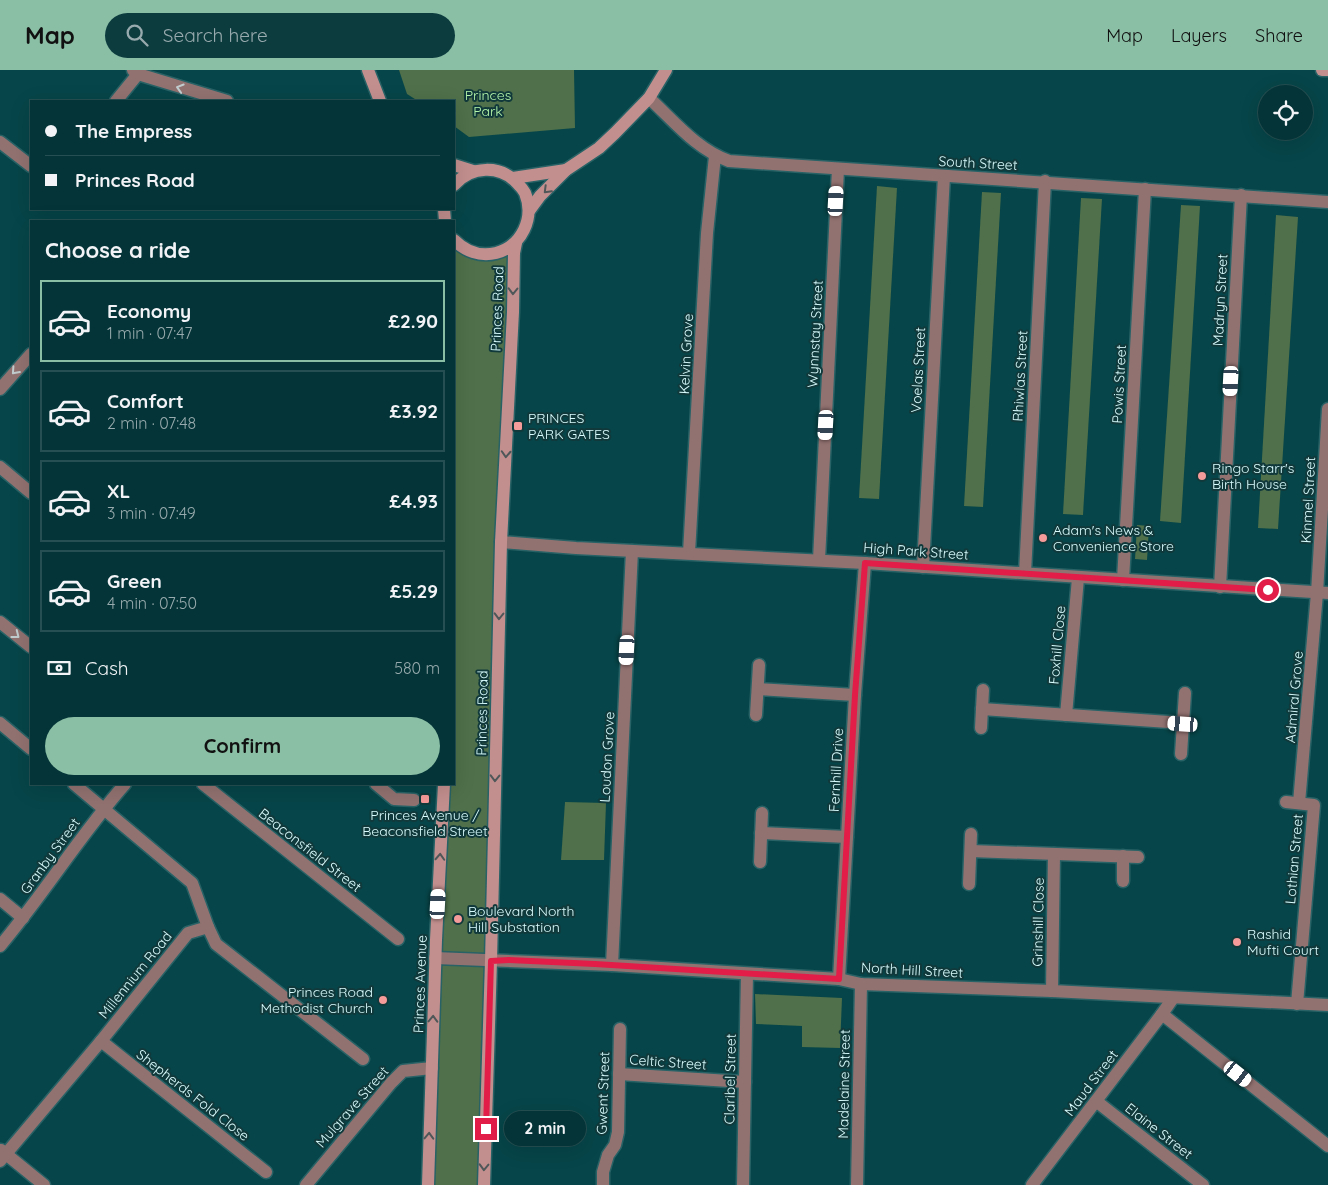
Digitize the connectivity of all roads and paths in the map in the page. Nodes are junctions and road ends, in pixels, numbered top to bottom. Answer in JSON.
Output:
{"nodes":[{"id":1,"x":368,"y":70,"type":"edge"},
{"id":2,"x":1322,"y":70,"type":"edge"},
{"id":3,"x":1328,"y":70,"type":"edge"},
{"id":4,"x":135,"y":72,"type":"edge"},
{"id":5,"x":664,"y":73,"type":"edge"},
{"id":6,"x":650,"y":98,"type":"junction"},
{"id":7,"x":117,"y":100,"type":"edge"},
{"id":8,"x":224,"y":100,"type":"edge"},
{"id":9,"x":380,"y":100,"type":"edge"},
{"id":10,"x":0,"y":142,"type":"edge"},
{"id":11,"x":715,"y":156,"type":"junction"},
{"id":12,"x":30,"y":165,"type":"edge"},
{"id":13,"x":455,"y":165,"type":"edge"},
{"id":14,"x":838,"y":169,"type":"junction"},
{"id":15,"x":566,"y":170,"type":"junction"},
{"id":16,"x":473,"y":171,"type":"junction"},
{"id":17,"x":944,"y":176,"type":"junction"},
{"id":18,"x":513,"y":178,"type":"junction"},
{"id":19,"x":1045,"y":182,"type":"junction"},
{"id":20,"x":455,"y":184,"type":"edge"},
{"id":21,"x":1145,"y":189,"type":"junction"},
{"id":22,"x":1241,"y":195,"type":"junction"},
{"id":23,"x":1328,"y":202,"type":"edge"},
{"id":24,"x":529,"y":211,"type":"junction"},
{"id":25,"x":516,"y":243,"type":"junction"},
{"id":26,"x":455,"y":246,"type":"edge"},
{"id":27,"x":30,"y":357,"type":"edge"},
{"id":28,"x":0,"y":388,"type":"edge"},
{"id":29,"x":1328,"y":409,"type":"edge"},
{"id":30,"x":0,"y":466,"type":"edge"},
{"id":31,"x":30,"y":492,"type":"edge"},
{"id":32,"x":501,"y":542,"type":"junction"},
{"id":33,"x":632,"y":551,"type":"junction"},
{"id":34,"x":689,"y":553,"type":"junction"},
{"id":35,"x":819,"y":560,"type":"junction"},
{"id":36,"x":865,"y":563,"type":"junction"},
{"id":37,"x":923,"y":566,"type":"junction"},
{"id":38,"x":1025,"y":573,"type":"junction"},
{"id":39,"x":1078,"y":578,"type":"junction"},
{"id":40,"x":1123,"y":580,"type":"junction"},
{"id":41,"x":1220,"y":587,"type":"junction"},
{"id":42,"x":1322,"y":593,"type":"edge"},
{"id":43,"x":0,"y":622,"type":"edge"},
{"id":44,"x":30,"y":646,"type":"edge"},
{"id":45,"x":759,"y":665,"type":"dead end"},
{"id":46,"x":758,"y":688,"type":"junction"},
{"id":47,"x":983,"y":690,"type":"dead end"},
{"id":48,"x":1185,"y":693,"type":"dead end"},
{"id":49,"x":855,"y":695,"type":"junction"},
{"id":50,"x":982,"y":709,"type":"junction"},
{"id":51,"x":756,"y":715,"type":"dead end"},
{"id":52,"x":1066,"y":715,"type":"junction"},
{"id":53,"x":0,"y":723,"type":"edge"},
{"id":54,"x":1183,"y":724,"type":"junction"},
{"id":55,"x":981,"y":728,"type":"dead end"},
{"id":56,"x":30,"y":748,"type":"edge"},
{"id":57,"x":1181,"y":754,"type":"dead end"},
{"id":58,"x":75,"y":785,"type":"edge"},
{"id":59,"x":124,"y":785,"type":"edge"},
{"id":60,"x":204,"y":785,"type":"edge"},
{"id":61,"x":377,"y":785,"type":"edge"},
{"id":62,"x":444,"y":785,"type":"edge"},
{"id":63,"x":414,"y":800,"type":"dead end"},
{"id":64,"x":1286,"y":802,"type":"dead end"},
{"id":65,"x":1300,"y":803,"type":"junction"},
{"id":66,"x":104,"y":808,"type":"junction"},
{"id":67,"x":762,"y":813,"type":"dead end"},
{"id":68,"x":761,"y":833,"type":"junction"},
{"id":69,"x":972,"y":834,"type":"dead end"},
{"id":70,"x":847,"y":837,"type":"junction"},
{"id":71,"x":971,"y":851,"type":"junction"},
{"id":72,"x":1054,"y":854,"type":"junction"},
{"id":73,"x":1123,"y":856,"type":"junction"},
{"id":74,"x":1138,"y":857,"type":"dead end"},
{"id":75,"x":760,"y":862,"type":"dead end"},
{"id":76,"x":1123,"y":881,"type":"dead end"},
{"id":77,"x":969,"y":884,"type":"dead end"},
{"id":78,"x":0,"y":899,"type":"edge"},
{"id":79,"x":23,"y":918,"type":"junction"},
{"id":80,"x":208,"y":927,"type":"junction"},
{"id":81,"x":398,"y":939,"type":"dead end"},
{"id":82,"x":0,"y":946,"type":"edge"},
{"id":83,"x":435,"y":958,"type":"junction"},
{"id":84,"x":491,"y":961,"type":"junction"},
{"id":85,"x":612,"y":965,"type":"junction"},
{"id":86,"x":747,"y":974,"type":"junction"},
{"id":87,"x":839,"y":979,"type":"junction"},
{"id":88,"x":861,"y":984,"type":"junction"},
{"id":89,"x":1052,"y":991,"type":"junction"},
{"id":90,"x":1173,"y":998,"type":"junction"},
{"id":91,"x":1297,"y":1004,"type":"junction"},
{"id":92,"x":1328,"y":1005,"type":"edge"},
{"id":93,"x":1162,"y":1014,"type":"junction"},
{"id":94,"x":620,"y":1029,"type":"dead end"},
{"id":95,"x":101,"y":1041,"type":"junction"},
{"id":96,"x":363,"y":1059,"type":"dead end"},
{"id":97,"x":432,"y":1068,"type":"junction"},
{"id":98,"x":619,"y":1074,"type":"junction"},
{"id":99,"x":745,"y":1082,"type":"junction"},
{"id":100,"x":1096,"y":1101,"type":"junction"},
{"id":101,"x":1328,"y":1146,"type":"edge"},
{"id":102,"x":2,"y":1154,"type":"edge"},
{"id":103,"x":266,"y":1172,"type":"dead end"},
{"id":104,"x":1039,"y":1183,"type":"edge"},
{"id":105,"x":44,"y":1185,"type":"edge"},
{"id":106,"x":306,"y":1185,"type":"edge"},
{"id":107,"x":428,"y":1185,"type":"edge"},
{"id":108,"x":484,"y":1185,"type":"edge"},
{"id":109,"x":603,"y":1185,"type":"edge"},
{"id":110,"x":743,"y":1185,"type":"edge"},
{"id":111,"x":857,"y":1185,"type":"edge"},
{"id":112,"x":1203,"y":1185,"type":"edge"}],
"edges":[{"from":1,"to":9,"type":"main road"},
{"from":2,"to":3,"type":"main road"},
{"from":4,"to":7,"type":"street"},
{"from":8,"to":4,"type":"street","one_way":true},
{"from":5,"to":6,"type":"main road"},
{"from":6,"to":11,"type":"street","name":"South Street"},
{"from":6,"to":15,"type":"main road"},
{"from":10,"to":12,"type":"street"},
{"from":11,"to":14,"type":"street","name":"South Street"},
{"from":11,"to":34,"type":"street","name":"Kelvin Grove"},
{"from":13,"to":16,"type":"main road"},
{"from":14,"to":17,"type":"street","name":"South Street"},
{"from":14,"to":35,"type":"street","name":"Wynnstay Street"},
{"from":15,"to":18,"type":"main road"},
{"from":15,"to":24,"type":"main road","one_way":true},
{"from":16,"to":18,"type":"main road"},
{"from":16,"to":20,"type":"main road"},
{"from":17,"to":19,"type":"street","name":"South Street"},
{"from":17,"to":37,"type":"street","name":"Voelas Street"},
{"from":18,"to":24,"type":"main road"},
{"from":19,"to":21,"type":"street","name":"South Street"},
{"from":19,"to":38,"type":"street","name":"Rhiwlas Street"},
{"from":21,"to":22,"type":"street","name":"South Street"},
{"from":21,"to":40,"type":"street","name":"Powis Street"},
{"from":22,"to":23,"type":"street","name":"South Street"},
{"from":22,"to":41,"type":"street","name":"Madryn Street"},
{"from":24,"to":25,"type":"main road"},
{"from":25,"to":26,"type":"main road"},
{"from":25,"to":32,"type":"main road","name":"Princes Road","one_way":true},
{"from":27,"to":28,"type":"street","one_way":true},
{"from":29,"to":42,"type":"street","name":"Kinmel Street"},
{"from":30,"to":31,"type":"street"},
{"from":32,"to":33,"type":"street","name":"High Park Street"},
{"from":32,"to":84,"type":"main road","name":"Princes Road","one_way":true},
{"from":33,"to":34,"type":"street","name":"High Park Street"},
{"from":33,"to":85,"type":"street","name":"Loudon Grove"},
{"from":34,"to":35,"type":"street","name":"High Park Street"},
{"from":35,"to":36,"type":"street","name":"High Park Street"},
{"from":36,"to":37,"type":"street","name":"High Park Street"},
{"from":36,"to":49,"type":"street","name":"Fernhill Drive"},
{"from":37,"to":38,"type":"street","name":"High Park Street"},
{"from":38,"to":39,"type":"street","name":"High Park Street"},
{"from":39,"to":40,"type":"street","name":"High Park Street"},
{"from":39,"to":52,"type":"street","name":"Foxhill Close"},
{"from":40,"to":41,"type":"street","name":"High Park Street"},
{"from":41,"to":42,"type":"street","name":"High Park Street"},
{"from":42,"to":65,"type":"street","name":"Admiral Grove"},
{"from":43,"to":44,"type":"street","one_way":true},
{"from":45,"to":46,"type":"street"},
{"from":46,"to":49,"type":"street"},
{"from":46,"to":51,"type":"street"},
{"from":47,"to":50,"type":"street"},
{"from":48,"to":54,"type":"street"},
{"from":49,"to":70,"type":"street","name":"Fernhill Drive"},
{"from":50,"to":52,"type":"street"},
{"from":50,"to":55,"type":"street"},
{"from":52,"to":54,"type":"street"},
{"from":53,"to":56,"type":"street"},
{"from":54,"to":57,"type":"street"},
{"from":58,"to":66,"type":"street"},
{"from":59,"to":66,"type":"street","name":"Granby Street"},
{"from":60,"to":81,"type":"street","name":"Beaconsfield Street"},
{"from":61,"to":63,"type":"street"},
{"from":83,"to":62,"type":"main road","name":"Princes Avenue","one_way":true},
{"from":64,"to":65,"type":"street","name":"Lothian Street"},
{"from":65,"to":91,"type":"street","name":"Lothian Street"},
{"from":66,"to":79,"type":"street","name":"Granby Street"},
{"from":66,"to":80,"type":"street"},
{"from":67,"to":68,"type":"street"},
{"from":68,"to":70,"type":"street"},
{"from":68,"to":75,"type":"street"},
{"from":69,"to":71,"type":"street"},
{"from":70,"to":87,"type":"street","name":"Fernhill Drive"},
{"from":71,"to":72,"type":"street"},
{"from":71,"to":77,"type":"street"},
{"from":72,"to":73,"type":"street"},
{"from":72,"to":89,"type":"street","name":"Grinshill Close"},
{"from":73,"to":74,"type":"street"},
{"from":73,"to":76,"type":"street"},
{"from":78,"to":79,"type":"street"},
{"from":79,"to":82,"type":"street","name":"Granby Street"},
{"from":80,"to":95,"type":"street","name":"Millennium Road"},
{"from":80,"to":96,"type":"street"},
{"from":83,"to":84,"type":"street","name":"North Hill Street"},
{"from":97,"to":83,"type":"main road","name":"Princes Avenue","one_way":true},
{"from":84,"to":85,"type":"street","name":"North Hill Street"},
{"from":84,"to":108,"type":"main road","name":"Princes Road","one_way":true},
{"from":85,"to":86,"type":"street","name":"North Hill Street"},
{"from":86,"to":87,"type":"street","name":"North Hill Street"},
{"from":86,"to":99,"type":"street","name":"Claribel Street"},
{"from":87,"to":88,"type":"street","name":"North Hill Street"},
{"from":88,"to":89,"type":"street","name":"North Hill Street"},
{"from":88,"to":111,"type":"street","name":"Madelaine Street"},
{"from":89,"to":90,"type":"street","name":"North Hill Street"},
{"from":90,"to":91,"type":"street","name":"North Hill Street"},
{"from":90,"to":93,"type":"street","name":"Maud Street"},
{"from":91,"to":92,"type":"street","name":"North Hill Street"},
{"from":93,"to":100,"type":"street","name":"Maud Street"},
{"from":93,"to":101,"type":"street"},
{"from":94,"to":98,"type":"street","name":"Gwent Street"},
{"from":95,"to":102,"type":"street","name":"Millennium Road"},
{"from":95,"to":103,"type":"street","name":"Shepherds Fold Close"},
{"from":97,"to":106,"type":"street","name":"Mulgrave Street"},
{"from":107,"to":97,"type":"main road","name":"Princes Avenue","one_way":true},
{"from":98,"to":99,"type":"street","name":"Celtic Street"},
{"from":98,"to":109,"type":"street","name":"Gwent Street"},
{"from":99,"to":110,"type":"street","name":"Claribel Street"},
{"from":100,"to":104,"type":"street","name":"Maud Street"},
{"from":100,"to":112,"type":"street","name":"Elaine Street"},
{"from":102,"to":105,"type":"street"}]}
